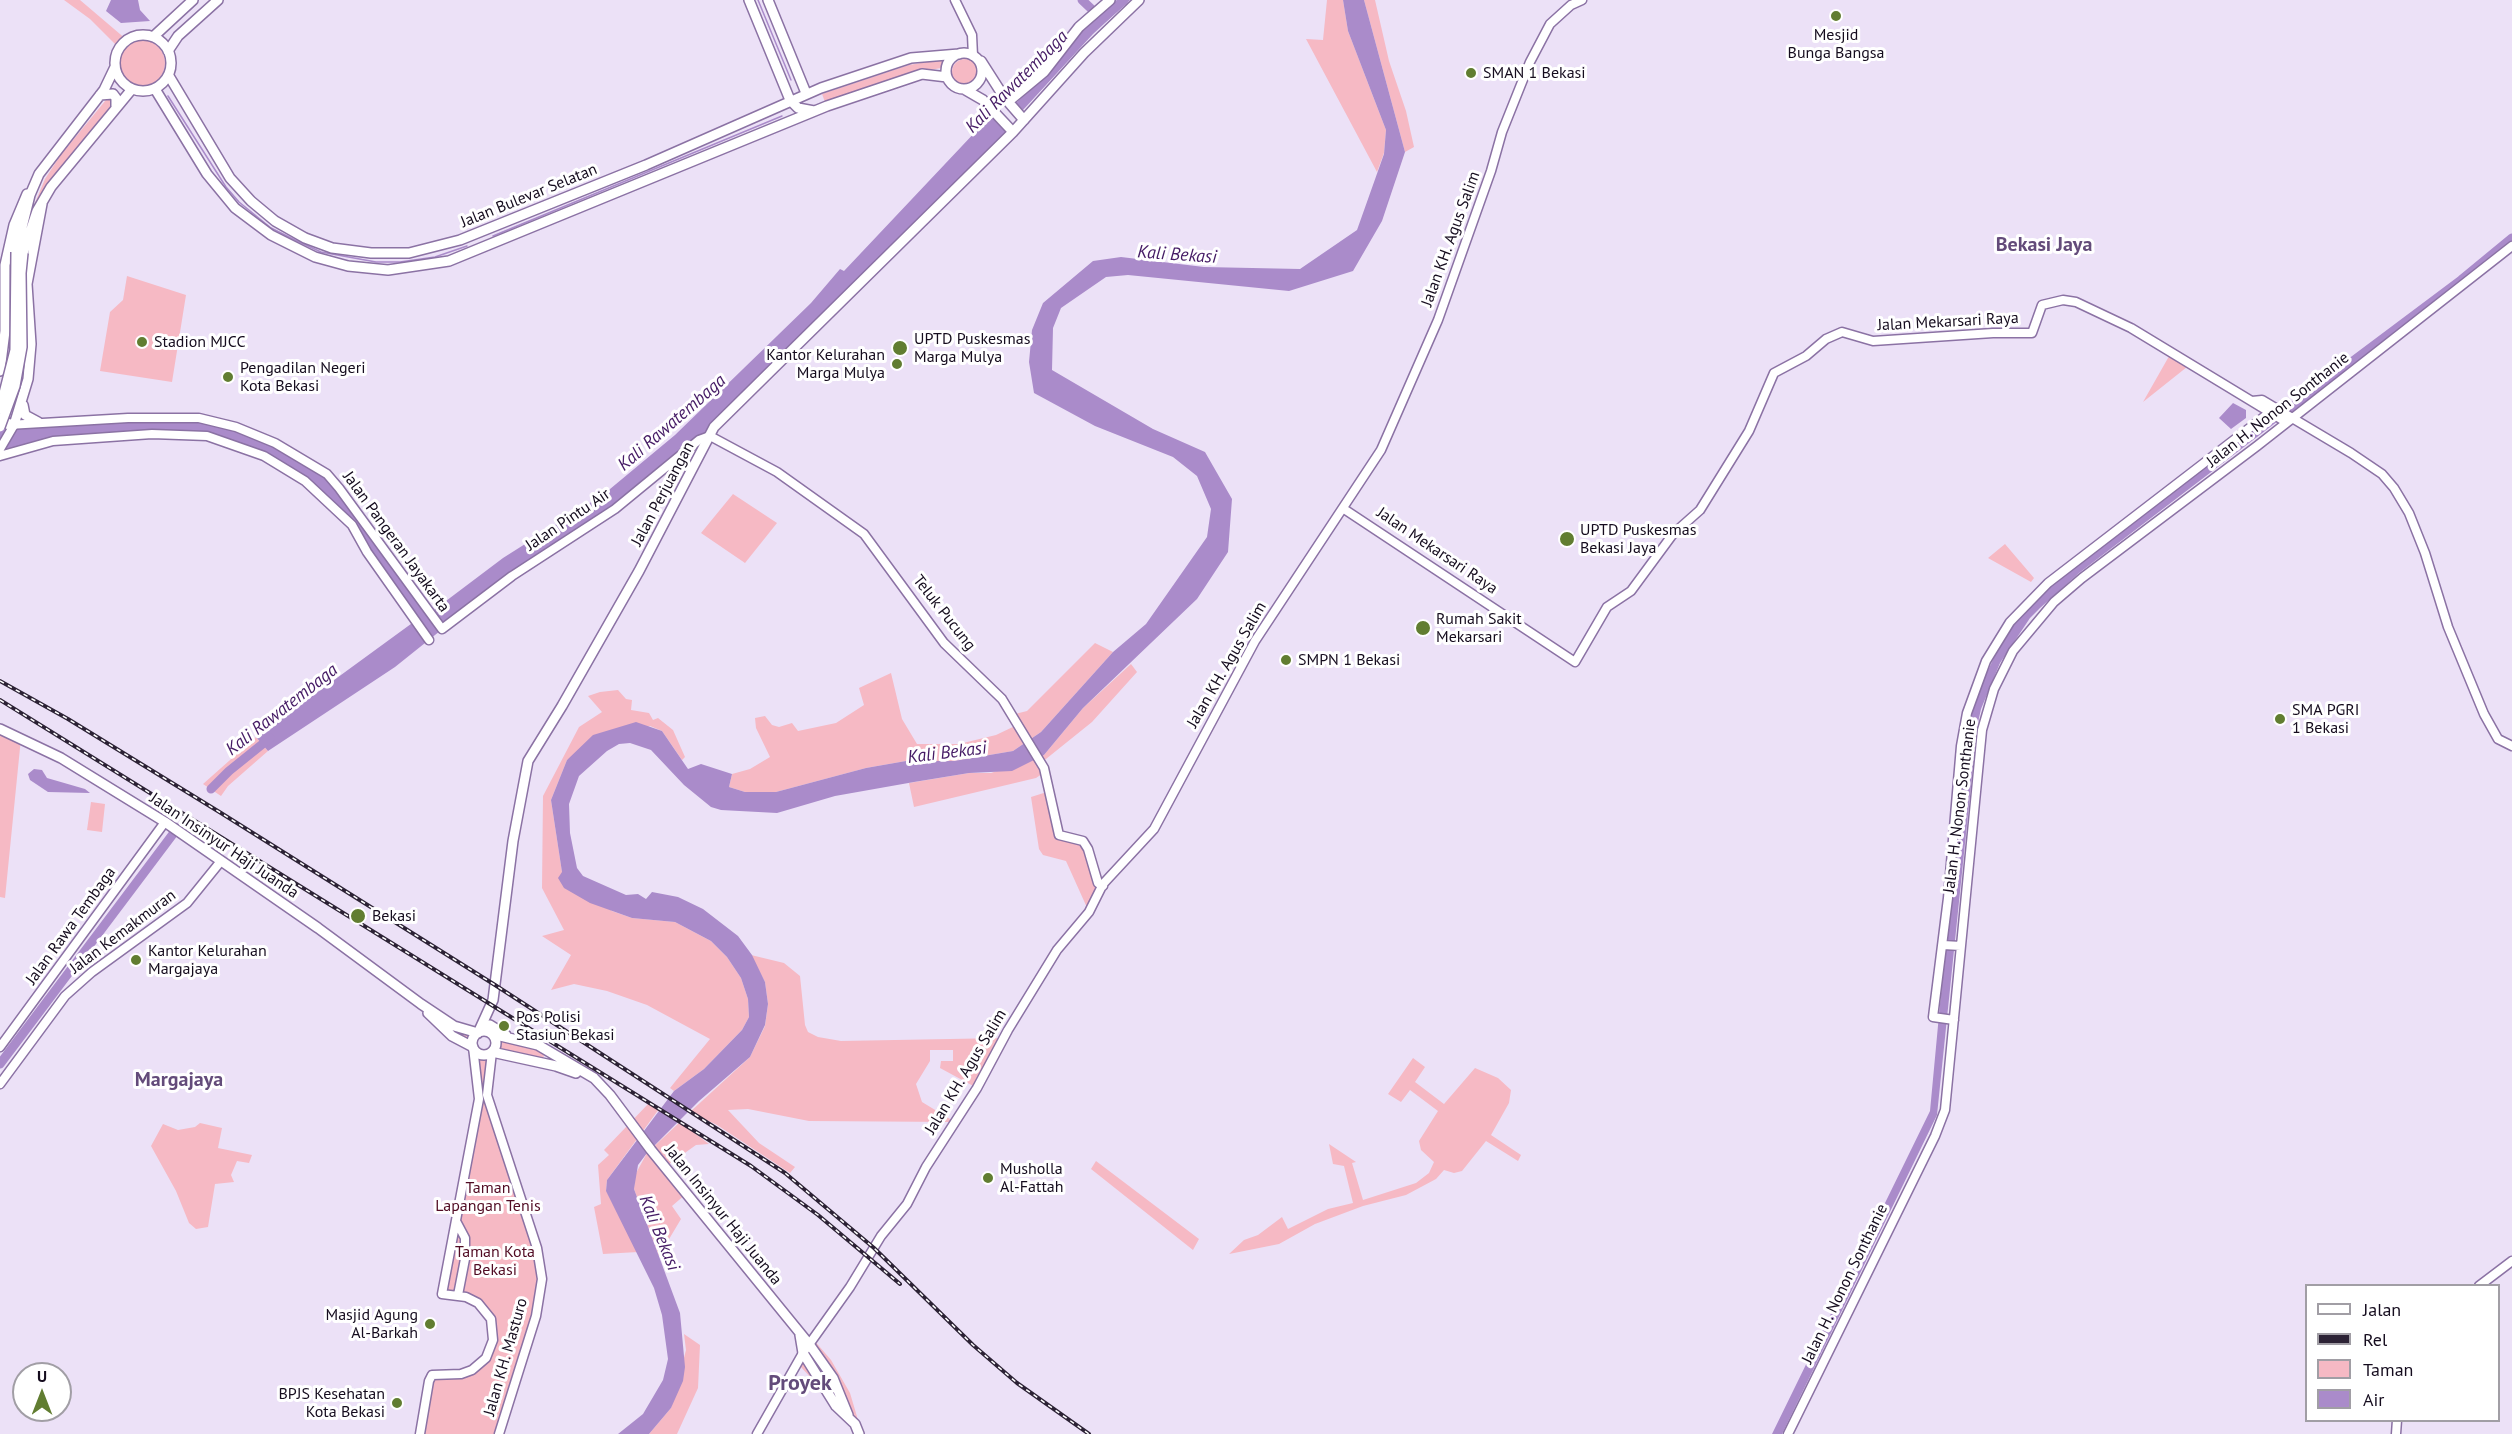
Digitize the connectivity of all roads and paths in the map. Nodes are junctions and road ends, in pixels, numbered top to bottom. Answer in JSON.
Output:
{"nodes":[{"id":1,"x":193,"y":0,"type":"edge"},
{"id":2,"x":218,"y":0,"type":"edge"},
{"id":3,"x":749,"y":0,"type":"edge"},
{"id":4,"x":768,"y":0,"type":"edge"},
{"id":5,"x":955,"y":0,"type":"edge"},
{"id":6,"x":1110,"y":0,"type":"edge"},
{"id":7,"x":1139,"y":0,"type":"edge"},
{"id":8,"x":1582,"y":0,"type":"edge"},
{"id":9,"x":1103,"y":9,"type":"junction"},
{"id":10,"x":1115,"y":20,"type":"junction"},
{"id":11,"x":168,"y":23,"type":"junction"},
{"id":12,"x":178,"y":36,"type":"junction"},
{"id":13,"x":153,"y":37,"type":"junction"},
{"id":14,"x":168,"y":51,"type":"junction"},
{"id":15,"x":945,"y":54,"type":"junction"},
{"id":16,"x":959,"y":54,"type":"junction"},
{"id":17,"x":975,"y":57,"type":"junction"},
{"id":18,"x":115,"y":67,"type":"junction"},
{"id":19,"x":937,"y":74,"type":"junction"},
{"id":20,"x":169,"y":76,"type":"junction"},
{"id":21,"x":947,"y":77,"type":"junction"},
{"id":22,"x":802,"y":84,"type":"junction"},
{"id":23,"x":132,"y":89,"type":"junction"},
{"id":24,"x":154,"y":89,"type":"junction"},
{"id":25,"x":175,"y":89,"type":"junction"},
{"id":26,"x":964,"y":89,"type":"junction"},
{"id":27,"x":806,"y":93,"type":"junction"},
{"id":28,"x":100,"y":95,"type":"junction"},
{"id":29,"x":789,"y":96,"type":"junction"},
{"id":30,"x":161,"y":99,"type":"junction"},
{"id":31,"x":1010,"y":103,"type":"junction"},
{"id":32,"x":116,"y":106,"type":"junction"},
{"id":33,"x":774,"y":107,"type":"junction"},
{"id":34,"x":814,"y":111,"type":"junction"},
{"id":35,"x":1023,"y":119,"type":"junction"},
{"id":36,"x":783,"y":125,"type":"junction"},
{"id":37,"x":1011,"y":129,"type":"junction"},
{"id":38,"x":39,"y":174,"type":"junction"},
{"id":39,"x":42,"y":204,"type":"junction"},
{"id":40,"x":2512,"y":246,"type":"edge"},
{"id":41,"x":20,"y":252,"type":"junction"},
{"id":42,"x":0,"y":371,"type":"edge"},
{"id":43,"x":23,"y":403,"type":"junction"},
{"id":44,"x":0,"y":404,"type":"edge"},
{"id":45,"x":2263,"y":408,"type":"junction"},
{"id":46,"x":0,"y":409,"type":"edge"},
{"id":47,"x":2287,"y":419,"type":"junction"},
{"id":48,"x":38,"y":422,"type":"junction"},
{"id":49,"x":0,"y":425,"type":"edge"},
{"id":50,"x":12,"y":427,"type":"junction"},
{"id":51,"x":2312,"y":430,"type":"junction"},
{"id":52,"x":710,"y":436,"type":"junction"},
{"id":53,"x":2258,"y":446,"type":"junction"},
{"id":54,"x":0,"y":449,"type":"edge"},
{"id":55,"x":0,"y":456,"type":"edge"},
{"id":56,"x":1344,"y":509,"type":"junction"},
{"id":57,"x":430,"y":613,"type":"junction"},
{"id":58,"x":415,"y":621,"type":"junction"},
{"id":59,"x":439,"y":626,"type":"joint"},
{"id":60,"x":429,"y":640,"type":"dead end"},
{"id":61,"x":0,"y":729,"type":"edge"},
{"id":62,"x":2512,"y":746,"type":"edge"},
{"id":63,"x":165,"y":822,"type":"junction"},
{"id":64,"x":221,"y":861,"type":"junction"},
{"id":65,"x":1103,"y":886,"type":"junction"},
{"id":66,"x":1944,"y":945,"type":"junction"},
{"id":67,"x":1959,"y":946,"type":"junction"},
{"id":68,"x":421,"y":1004,"type":"junction"},
{"id":69,"x":490,"y":1011,"type":"junction"},
{"id":70,"x":1951,"y":1020,"type":"junction"},
{"id":71,"x":491,"y":1031,"type":"junction"},
{"id":72,"x":478,"y":1033,"type":"junction"},
{"id":73,"x":0,"y":1047,"type":"edge"},
{"id":74,"x":473,"y":1047,"type":"junction"},
{"id":75,"x":545,"y":1049,"type":"junction"},
{"id":76,"x":492,"y":1052,"type":"junction"},
{"id":77,"x":540,"y":1063,"type":"junction"},
{"id":78,"x":477,"y":1081,"type":"junction"},
{"id":79,"x":487,"y":1081,"type":"junction"},
{"id":80,"x":0,"y":1084,"type":"edge"},
{"id":81,"x":623,"y":1113,"type":"junction"},
{"id":82,"x":456,"y":1221,"type":"junction"},
{"id":83,"x":2512,"y":1261,"type":"edge"},
{"id":84,"x":2482,"y":1284,"type":"edge"},
{"id":85,"x":458,"y":1295,"type":"junction"},
{"id":86,"x":800,"y":1335,"type":"junction"},
{"id":87,"x":809,"y":1344,"type":"junction"},
{"id":88,"x":803,"y":1353,"type":"junction"},
{"id":89,"x":848,"y":1415,"type":"junction"},
{"id":90,"x":420,"y":1434,"type":"edge"},
{"id":91,"x":499,"y":1434,"type":"edge"},
{"id":92,"x":757,"y":1434,"type":"edge"},
{"id":93,"x":859,"y":1434,"type":"edge"},
{"id":94,"x":1788,"y":1434,"type":"edge"}],
"edges":[{"from":1,"to":11,"type":"main road"},
{"from":2,"to":12,"type":"main road"},
{"from":3,"to":29,"type":"main road"},
{"from":4,"to":22,"type":"main road"},
{"from":5,"to":17,"type":"street"},
{"from":6,"to":9,"type":"main road"},
{"from":7,"to":10,"type":"main road","name":"Jalan Perjuangan"},
{"from":8,"to":56,"type":"street","name":"Jalan KH. Agus Salim"},
{"from":9,"to":10,"type":"main road"},
{"from":9,"to":31,"type":"main road"},
{"from":10,"to":35,"type":"main road","name":"Jalan Perjuangan"},
{"from":11,"to":12,"type":"main road"},
{"from":11,"to":13,"type":"main road"},
{"from":12,"to":14,"type":"main road"},
{"from":13,"to":14,"type":"main road"},
{"from":13,"to":18,"type":"main road"},
{"from":14,"to":20,"type":"main road"},
{"from":15,"to":16,"type":"main road","name":"Jalan Bulevar Selatan"},
{"from":15,"to":19,"type":"main road"},
{"from":15,"to":27,"type":"main road","name":"Jalan Bulevar Selatan"},
{"from":16,"to":17,"type":"main road"},
{"from":16,"to":21,"type":"main road"},
{"from":17,"to":26,"type":"main road"},
{"from":17,"to":31,"type":"main road"},
{"from":18,"to":23,"type":"main road"},
{"from":18,"to":28,"type":"main road"},
{"from":19,"to":21,"type":"main road","name":"Jalan Bulevar Selatan"},
{"from":19,"to":34,"type":"main road","name":"Jalan Bulevar Selatan"},
{"from":20,"to":24,"type":"main road"},
{"from":20,"to":25,"type":"main road","name":"Jalan Bulevar Selatan"},
{"from":21,"to":26,"type":"main road"},
{"from":22,"to":27,"type":"main road"},
{"from":22,"to":29,"type":"main road"},
{"from":23,"to":24,"type":"main road"},
{"from":23,"to":32,"type":"main road"},
{"from":24,"to":30,"type":"main road","name":"Jalan Bulevar Selatan"},
{"from":25,"to":30,"type":"main road"},
{"from":25,"to":33,"type":"main road","name":"Jalan Bulevar Selatan"},
{"from":26,"to":37,"type":"main road"},
{"from":27,"to":29,"type":"main road","name":"Jalan Bulevar Selatan"},
{"from":28,"to":32,"type":"main road"},
{"from":28,"to":38,"type":"main road"},
{"from":29,"to":33,"type":"main road","name":"Jalan Bulevar Selatan"},
{"from":29,"to":34,"type":"main road"},
{"from":30,"to":36,"type":"main road","name":"Jalan Bulevar Selatan"},
{"from":31,"to":35,"type":"main road"},
{"from":32,"to":39,"type":"main road"},
{"from":33,"to":36,"type":"main road"},
{"from":34,"to":36,"type":"main road","name":"Jalan Bulevar Selatan"},
{"from":35,"to":37,"type":"main road","name":"Jalan Perjuangan"},
{"from":37,"to":52,"type":"main road","name":"Jalan Perjuangan"},
{"from":38,"to":41,"type":"main road"},
{"from":38,"to":42,"type":"main road"},
{"from":39,"to":41,"type":"main road"},
{"from":39,"to":43,"type":"main road"},
{"from":40,"to":47,"type":"street","name":"Jalan H. Nonon Sonthanie"},
{"from":41,"to":46,"type":"main road","bridge":true},
{"from":41,"to":49,"type":"main road","bridge":true},
{"from":43,"to":44,"type":"main road"},
{"from":43,"to":48,"type":"main road"},
{"from":43,"to":50,"type":"main road"},
{"from":45,"to":47,"type":"street"},
{"from":45,"to":47,"type":"street"},
{"from":45,"to":56,"type":"street","name":"Jalan Mekarsari Raya"},
{"from":45,"to":66,"type":"street","name":"Jalan H. Nonon Sonthanie"},
{"from":47,"to":51,"type":"street"},
{"from":47,"to":53,"type":"street","name":"Jalan H. Nonon Sonthanie"},
{"from":48,"to":50,"type":"street","name":"Jalan Pangeran Jayakarta"},
{"from":48,"to":57,"type":"street","name":"Jalan Pangeran Jayakarta"},
{"from":49,"to":50,"type":"main road"},
{"from":50,"to":54,"type":"street"},
{"from":51,"to":53,"type":"street"},
{"from":51,"to":62,"type":"street"},
{"from":52,"to":59,"type":"street","name":"Jalan Pintu Air"},
{"from":52,"to":65,"type":"street","name":"Teluk Pucung"},
{"from":52,"to":69,"type":"main road","name":"Jalan Perjuangan"},
{"from":53,"to":67,"type":"street","name":"Jalan H. Nonon Sonthanie"},
{"from":55,"to":58,"type":"street"},
{"from":56,"to":65,"type":"street","name":"Jalan KH. Agus Salim"},
{"from":57,"to":58,"type":"street"},
{"from":57,"to":59,"type":"street","name":"Jalan Pangeran Jayakarta"},
{"from":58,"to":60,"type":"street"},
{"from":61,"to":63,"type":"main road","name":"Jalan Insinyur Haji Juanda"},
{"from":63,"to":64,"type":"main road","name":"Jalan Insinyur Haji Juanda"},
{"from":63,"to":73,"type":"street","name":"Jalan Rawa Tembaga"},
{"from":64,"to":68,"type":"main road","name":"Jalan Insinyur Haji Juanda"},
{"from":64,"to":80,"type":"street","name":"Jalan Kemakmuran"},
{"from":65,"to":87,"type":"street","name":"Jalan KH. Agus Salim"},
{"from":66,"to":67,"type":"street"},
{"from":66,"to":70,"type":"street","name":"Jalan H. Nonon Sonthanie"},
{"from":67,"to":70,"type":"street","name":"Jalan H. Nonon Sonthanie"},
{"from":68,"to":72,"type":"main road","name":"Jalan Insinyur Haji Juanda"},
{"from":68,"to":74,"type":"main road","name":"Jalan Insinyur Haji Juanda"},
{"from":69,"to":71,"type":"main road"},
{"from":69,"to":72,"type":"main road","name":"Jalan Perjuangan"},
{"from":70,"to":94,"type":"street","name":"Jalan H. Nonon Sonthanie"},
{"from":71,"to":72,"type":"main road"},
{"from":71,"to":75,"type":"main road","name":"Jalan Insinyur Haji Juanda"},
{"from":71,"to":76,"type":"main road"},
{"from":72,"to":74,"type":"main road"},
{"from":74,"to":76,"type":"main road"},
{"from":74,"to":78,"type":"street"},
{"from":75,"to":77,"type":"main road"},
{"from":75,"to":81,"type":"main road","name":"Jalan Insinyur Haji Juanda"},
{"from":76,"to":77,"type":"main road","name":"Jalan Insinyur Haji Juanda"},
{"from":76,"to":79,"type":"street"},
{"from":77,"to":81,"type":"main road","name":"Jalan Insinyur Haji Juanda"},
{"from":78,"to":79,"type":"street"},
{"from":78,"to":82,"type":"street"},
{"from":79,"to":91,"type":"street","name":"Jalan KH. Masturo"},
{"from":81,"to":86,"type":"main road","name":"Jalan Insinyur Haji Juanda"},
{"from":82,"to":85,"type":"street"},
{"from":82,"to":85,"type":"street"},
{"from":83,"to":84,"type":"street"},
{"from":85,"to":90,"type":"street"},
{"from":86,"to":87,"type":"main road","name":"Jalan Insinyur Haji Juanda"},
{"from":86,"to":88,"type":"main road","name":"Jalan Insinyur Haji Juanda"},
{"from":87,"to":88,"type":"street","name":"Jalan KH. Agus Salim"},
{"from":87,"to":89,"type":"main road","name":"Jalan Insinyur Haji Juanda"},
{"from":88,"to":89,"type":"main road","name":"Jalan Insinyur Haji Juanda"},
{"from":88,"to":92,"type":"street","name":"Jalan KH. Agus Salim"},
{"from":89,"to":93,"type":"main road","name":"Jalan Insinyur Haji Juanda"}]}
